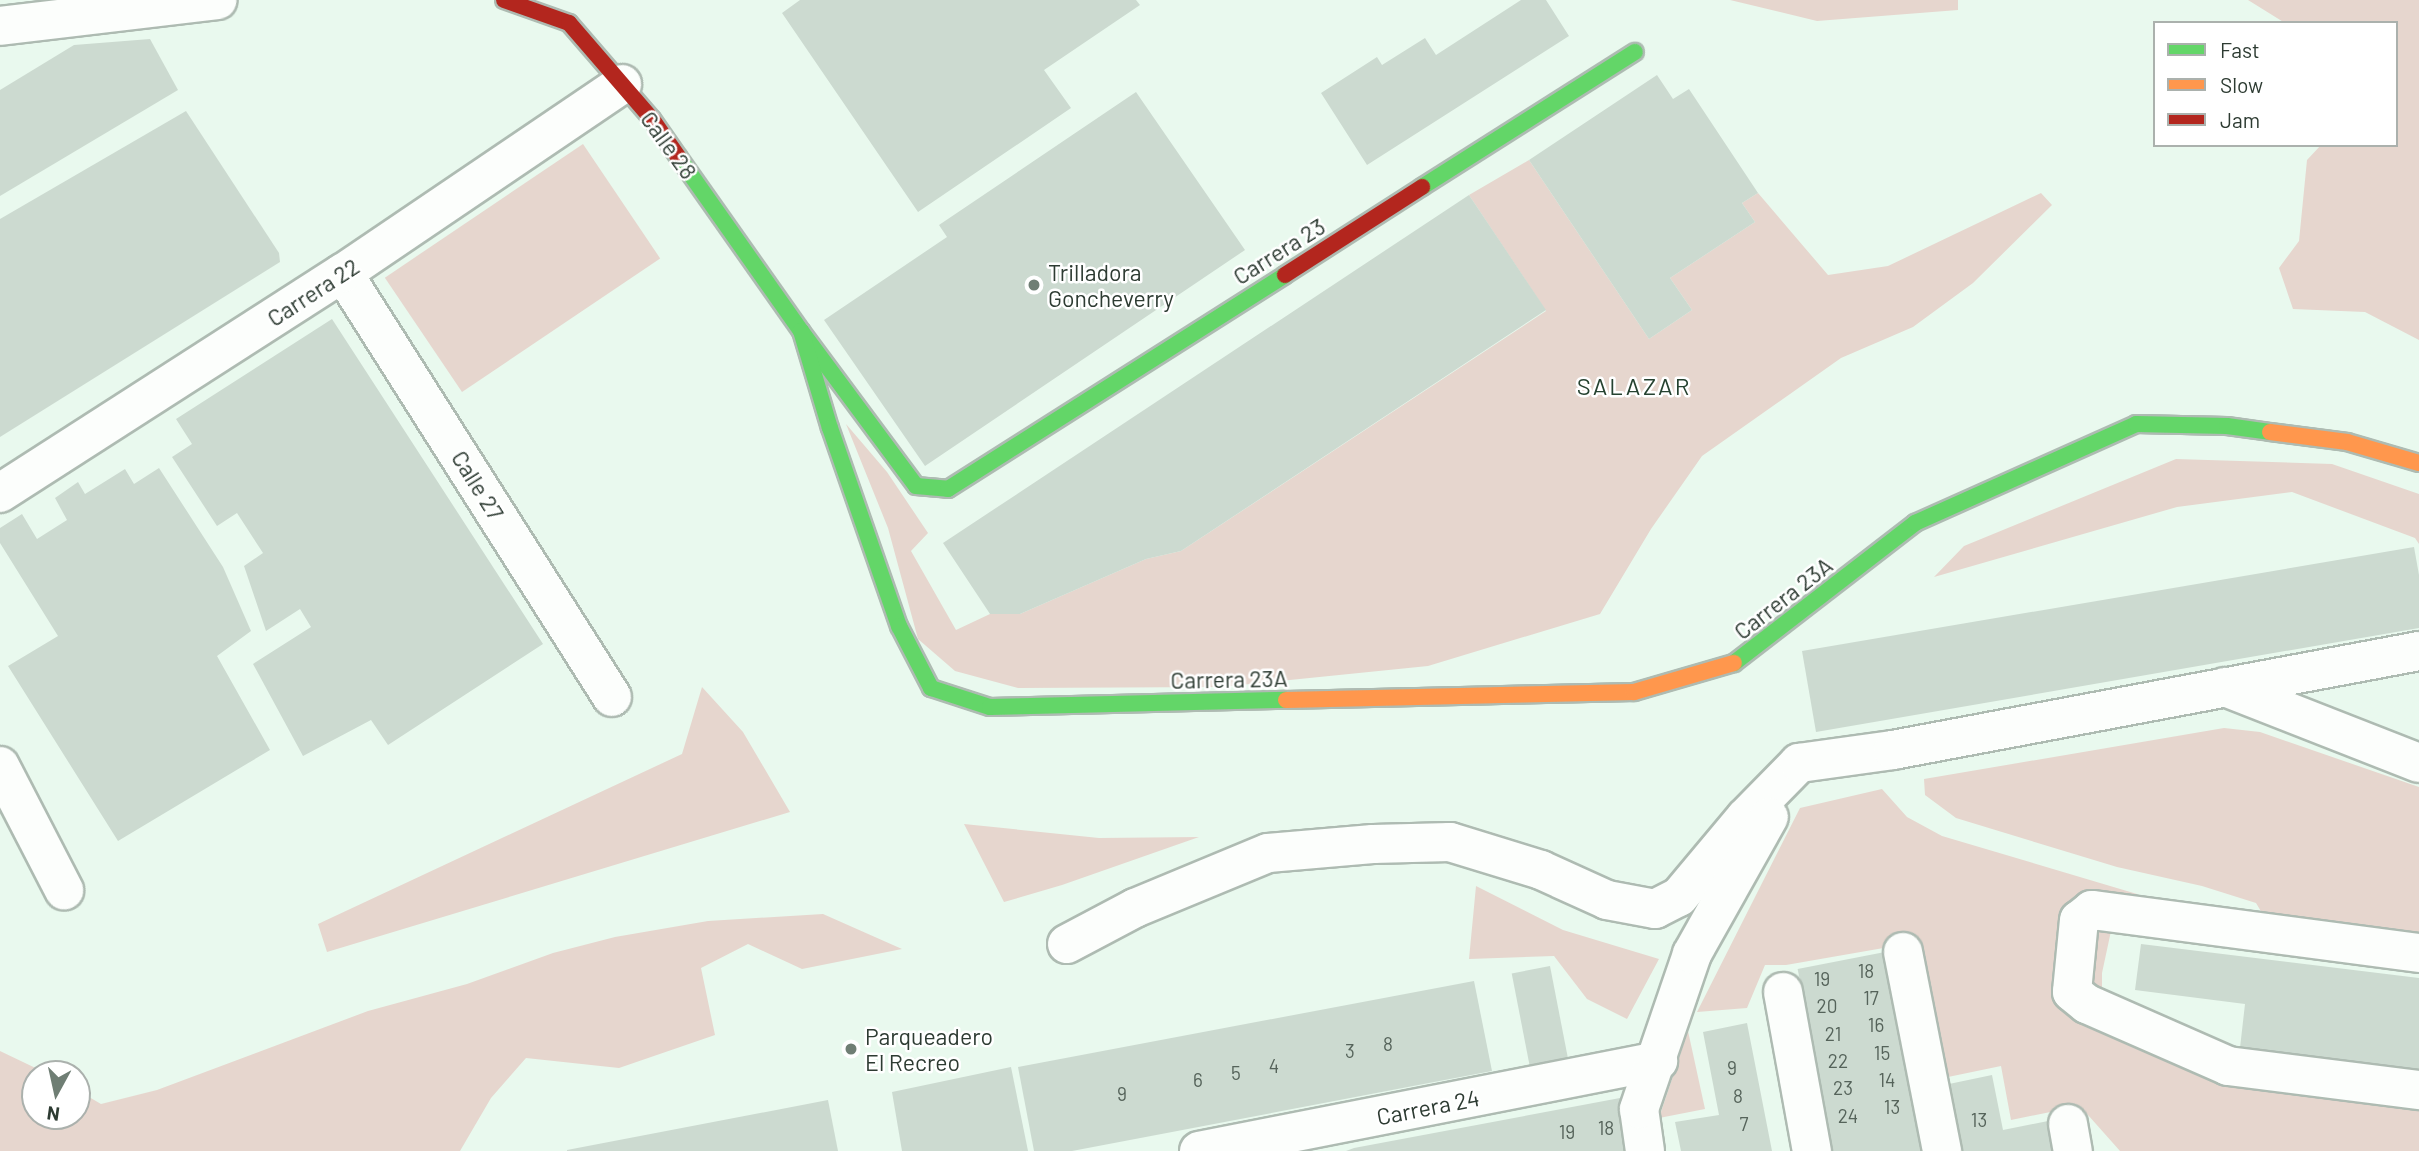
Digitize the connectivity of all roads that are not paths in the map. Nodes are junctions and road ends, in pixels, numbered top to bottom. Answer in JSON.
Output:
{"nodes":[{"id":1,"x":216,"y":0,"type":"edge"},
{"id":2,"x":504,"y":0,"type":"edge"},
{"id":3,"x":0,"y":26,"type":"edge"},
{"id":4,"x":1634,"y":52,"type":"dead end"},
{"id":5,"x":622,"y":83,"type":"junction"},
{"id":6,"x":343,"y":273,"type":"junction"},
{"id":7,"x":801,"y":331,"type":"junction"},
{"id":8,"x":2419,"y":463,"type":"edge"},
{"id":9,"x":948,"y":489,"type":"joint"},
{"id":10,"x":0,"y":493,"type":"edge"},
{"id":11,"x":2419,"y":651,"type":"edge"},
{"id":12,"x":2225,"y":687,"type":"junction"},
{"id":13,"x":931,"y":688,"type":"joint"},
{"id":14,"x":612,"y":697,"type":"dead end"},
{"id":15,"x":1799,"y":763,"type":"junction"},
{"id":16,"x":2419,"y":763,"type":"edge"},
{"id":17,"x":0,"y":766,"type":"edge"},
{"id":18,"x":64,"y":890,"type":"dead end"},
{"id":19,"x":1067,"y":944,"type":"dead end"},
{"id":20,"x":1903,"y":952,"type":"dead end"},
{"id":21,"x":2419,"y":953,"type":"edge"},
{"id":22,"x":1783,"y":992,"type":"dead end"},
{"id":23,"x":1658,"y":1061,"type":"junction"},
{"id":24,"x":2419,"y":1090,"type":"edge"},
{"id":25,"x":1199,"y":1151,"type":"edge"},
{"id":26,"x":1645,"y":1151,"type":"edge"},
{"id":27,"x":1812,"y":1151,"type":"edge"},
{"id":28,"x":1942,"y":1151,"type":"edge"}],
"edges":[{"from":1,"to":3,"type":"street"},
{"from":2,"to":5,"type":"street","name":"Calle 28"},
{"from":4,"to":9,"type":"street","name":"Carrera 23"},
{"from":5,"to":6,"type":"street","name":"Carrera 22"},
{"from":5,"to":7,"type":"street","name":"Calle 28"},
{"from":6,"to":10,"type":"street","name":"Carrera 22"},
{"from":6,"to":14,"type":"street","name":"Calle 27"},
{"from":7,"to":9,"type":"street","name":"Calle 28"},
{"from":7,"to":13,"type":"street","name":"Calle 28"},
{"from":8,"to":13,"type":"street","name":"Carrera 23A"},
{"from":11,"to":12,"type":"street"},
{"from":12,"to":15,"type":"street"},
{"from":12,"to":16,"type":"street"},
{"from":15,"to":19,"type":"street"},
{"from":15,"to":23,"type":"street"},
{"from":17,"to":18,"type":"street"},
{"from":20,"to":28,"type":"street"},
{"from":21,"to":24,"type":"street"},
{"from":22,"to":27,"type":"street"},
{"from":23,"to":25,"type":"street","name":"Carrera 24"},
{"from":23,"to":26,"type":"street"}]}
